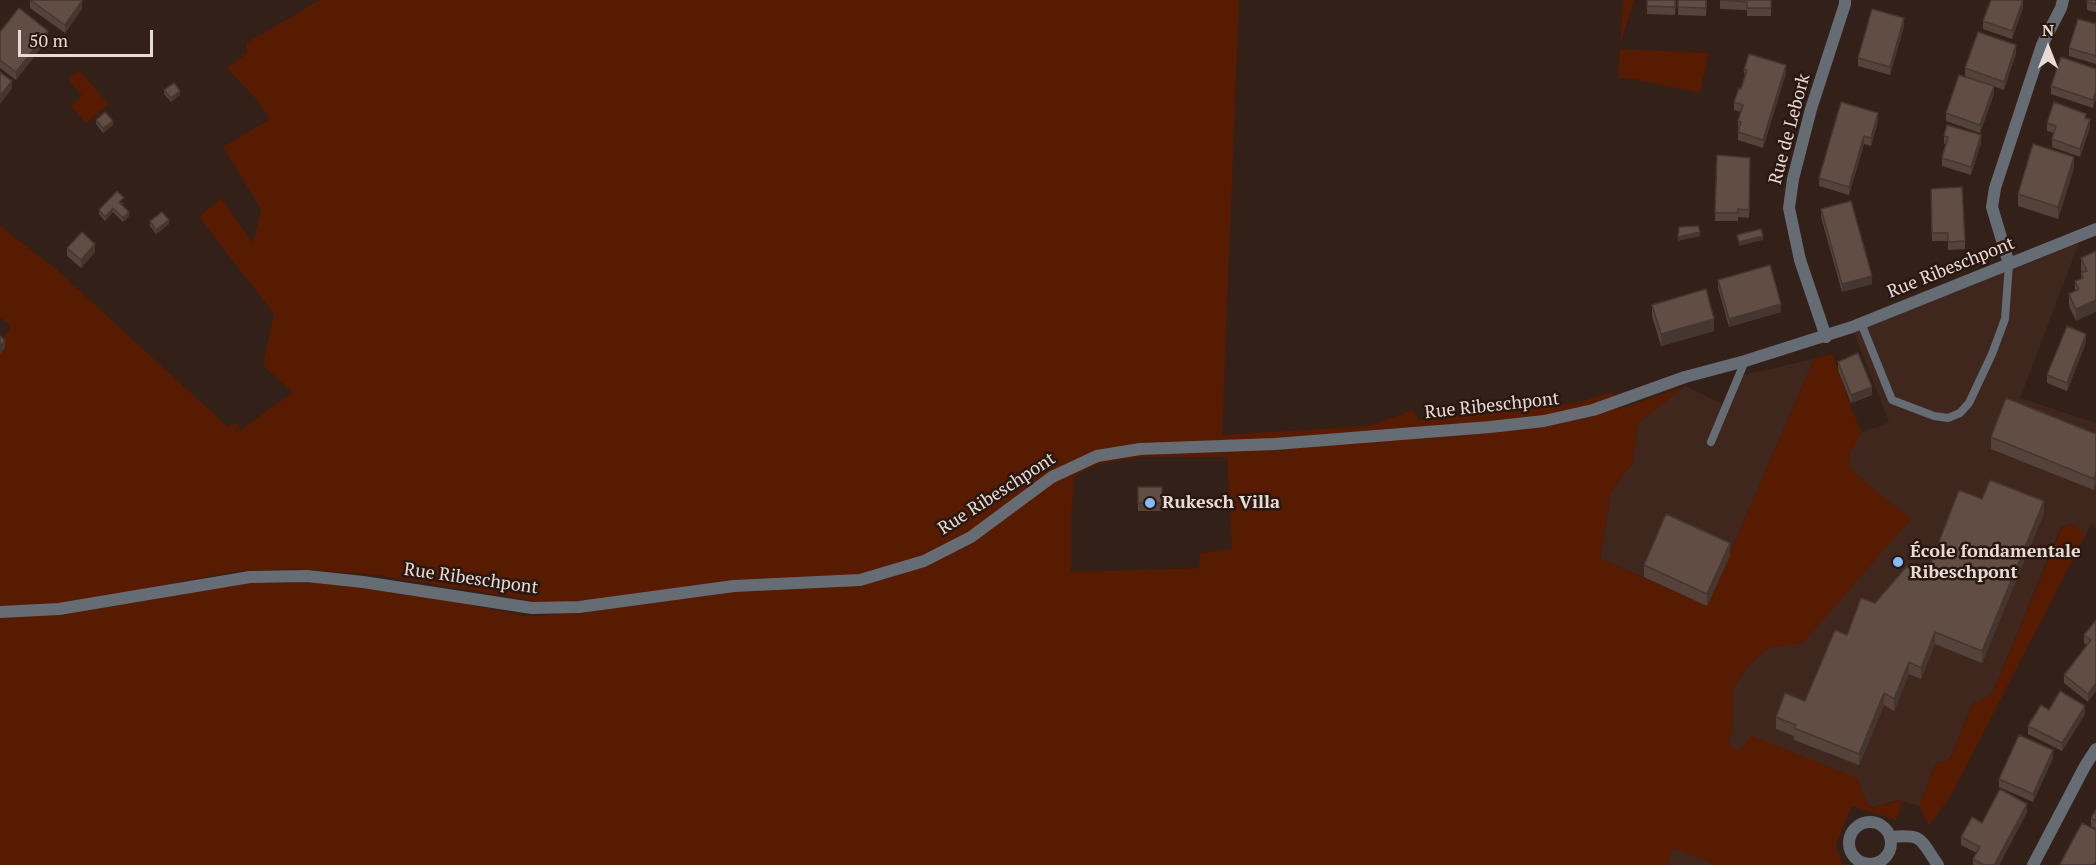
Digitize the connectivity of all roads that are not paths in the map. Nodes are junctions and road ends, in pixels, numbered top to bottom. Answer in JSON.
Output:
{"nodes":[{"id":1,"x":1845,"y":0,"type":"edge"},
{"id":2,"x":2063,"y":0,"type":"edge"},
{"id":3,"x":2096,"y":229,"type":"edge"},
{"id":4,"x":2009,"y":264,"type":"junction"},
{"id":5,"x":1861,"y":323,"type":"junction"},
{"id":6,"x":1826,"y":337,"type":"junction"},
{"id":7,"x":1745,"y":361,"type":"junction"},
{"id":8,"x":1711,"y":442,"type":"dead end"},
{"id":9,"x":0,"y":612,"type":"edge"},
{"id":10,"x":2096,"y":749,"type":"edge"},
{"id":11,"x":1890,"y":837,"type":"dead end"},
{"id":12,"x":1938,"y":865,"type":"edge"},
{"id":13,"x":2033,"y":865,"type":"edge"}],
"edges":[{"from":1,"to":6,"type":"street","name":"Rue de Lebork"},
{"from":2,"to":4,"type":"street"},
{"from":3,"to":4,"type":"street","name":"Rue Ribeschpont"},
{"from":4,"to":5,"type":"street","name":"Rue Ribeschpont"},
{"from":4,"to":5,"type":"lane"},
{"from":5,"to":6,"type":"street","name":"Rue Ribeschpont"},
{"from":6,"to":7,"type":"street","name":"Rue Ribeschpont"},
{"from":7,"to":8,"type":"lane"},
{"from":7,"to":9,"type":"street","name":"Rue Ribeschpont"},
{"from":10,"to":13,"type":"street"},
{"from":11,"to":12,"type":"street"}]}
